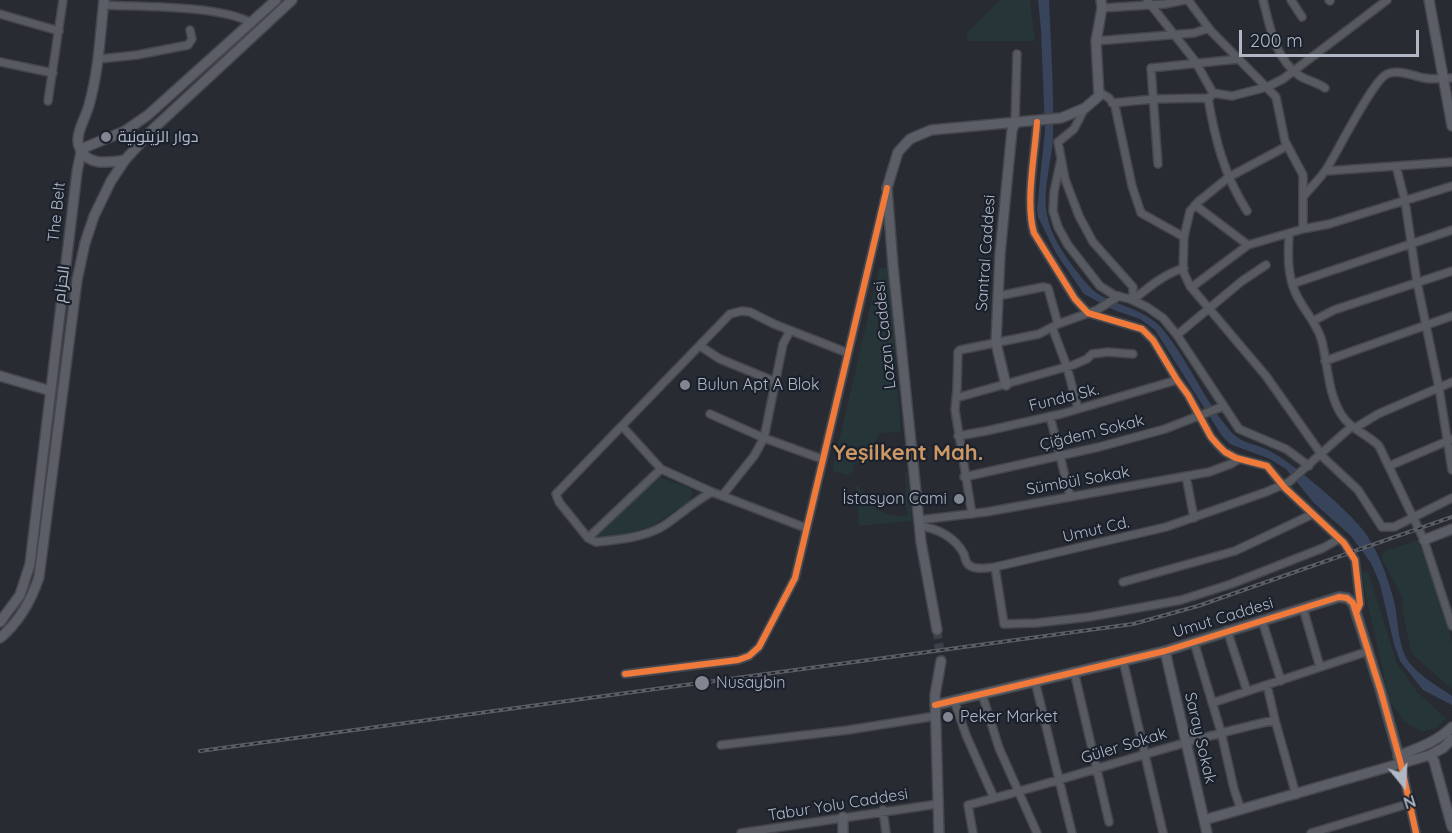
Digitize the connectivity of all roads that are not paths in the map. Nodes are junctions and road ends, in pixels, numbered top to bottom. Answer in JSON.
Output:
{"nodes":[{"id":1,"x":63,"y":0,"type":"edge"},
{"id":2,"x":276,"y":0,"type":"edge"},
{"id":3,"x":292,"y":0,"type":"edge"},
{"id":4,"x":1186,"y":0,"type":"edge"},
{"id":5,"x":1263,"y":0,"type":"edge"},
{"id":6,"x":1291,"y":0,"type":"edge"},
{"id":7,"x":1387,"y":0,"type":"edge"},
{"id":8,"x":1429,"y":0,"type":"edge"},
{"id":9,"x":104,"y":2,"type":"edge"},
{"id":10,"x":1149,"y":3,"type":"edge"},
{"id":11,"x":1102,"y":4,"type":"edge"},
{"id":12,"x":0,"y":14,"type":"edge"},
{"id":13,"x":1302,"y":17,"type":"dead end"},
{"id":14,"x":252,"y":23,"type":"junction"},
{"id":15,"x":1209,"y":28,"type":"junction"},
{"id":16,"x":190,"y":30,"type":"dead end"},
{"id":17,"x":59,"y":31,"type":"junction"},
{"id":18,"x":1176,"y":35,"type":"junction"},
{"id":19,"x":1096,"y":41,"type":"junction"},
{"id":20,"x":1017,"y":54,"type":"dead end"},
{"id":21,"x":99,"y":59,"type":"junction"},
{"id":22,"x":1239,"y":59,"type":"junction"},
{"id":23,"x":0,"y":62,"type":"edge"},
{"id":24,"x":1197,"y":64,"type":"junction"},
{"id":25,"x":1295,"y":71,"type":"junction"},
{"id":26,"x":53,"y":73,"type":"junction"},
{"id":27,"x":1448,"y":78,"type":"edge"},
{"id":28,"x":1267,"y":87,"type":"junction"},
{"id":29,"x":1325,"y":88,"type":"dead end"},
{"id":30,"x":1099,"y":92,"type":"junction"},
{"id":31,"x":1211,"y":95,"type":"junction"},
{"id":32,"x":1154,"y":99,"type":"junction"},
{"id":33,"x":48,"y":101,"type":"dead end"},
{"id":34,"x":1112,"y":103,"type":"junction"},
{"id":35,"x":1085,"y":108,"type":"junction"},
{"id":36,"x":1039,"y":121,"type":"junction"},
{"id":37,"x":1015,"y":123,"type":"junction"},
{"id":38,"x":1452,"y":126,"type":"edge"},
{"id":39,"x":125,"y":131,"type":"junction"},
{"id":40,"x":1287,"y":146,"type":"junction"},
{"id":41,"x":133,"y":150,"type":"junction"},
{"id":42,"x":81,"y":152,"type":"junction"},
{"id":43,"x":1061,"y":159,"type":"junction"},
{"id":44,"x":125,"y":160,"type":"junction"},
{"id":45,"x":1452,"y":162,"type":"edge"},
{"id":46,"x":1158,"y":164,"type":"dead end"},
{"id":47,"x":1396,"y":166,"type":"junction"},
{"id":48,"x":1326,"y":171,"type":"junction"},
{"id":49,"x":1229,"y":177,"type":"junction"},
{"id":50,"x":1452,"y":186,"type":"edge"},
{"id":51,"x":887,"y":188,"type":"junction"},
{"id":52,"x":1303,"y":196,"type":"junction"},
{"id":53,"x":1405,"y":201,"type":"junction"},
{"id":54,"x":1195,"y":205,"type":"junction"},
{"id":55,"x":1247,"y":211,"type":"dead end"},
{"id":56,"x":1303,"y":229,"type":"junction"},
{"id":57,"x":1452,"y":230,"type":"edge"},
{"id":58,"x":1289,"y":234,"type":"junction"},
{"id":59,"x":1184,"y":237,"type":"junction"},
{"id":60,"x":1248,"y":245,"type":"junction"},
{"id":61,"x":1412,"y":245,"type":"junction"},
{"id":62,"x":1266,"y":265,"type":"dead end"},
{"id":63,"x":1184,"y":268,"type":"junction"},
{"id":64,"x":1452,"y":271,"type":"edge"},
{"id":65,"x":1417,"y":282,"type":"junction"},
{"id":66,"x":1292,"y":284,"type":"junction"},
{"id":67,"x":1192,"y":288,"type":"junction"},
{"id":68,"x":998,"y":296,"type":"junction"},
{"id":69,"x":1119,"y":296,"type":"junction"},
{"id":70,"x":1133,"y":300,"type":"junction"},
{"id":71,"x":1210,"y":307,"type":"junction"},
{"id":72,"x":1088,"y":313,"type":"junction"},
{"id":73,"x":1452,"y":316,"type":"edge"},
{"id":74,"x":1313,"y":321,"type":"junction"},
{"id":75,"x":1426,"y":325,"type":"junction"},
{"id":76,"x":1055,"y":326,"type":"junction"},
{"id":77,"x":790,"y":331,"type":"junction"},
{"id":78,"x":1177,"y":335,"type":"junction"},
{"id":79,"x":996,"y":343,"type":"junction"},
{"id":80,"x":700,"y":346,"type":"junction"},
{"id":81,"x":848,"y":353,"type":"junction"},
{"id":82,"x":1133,"y":354,"type":"dead end"},
{"id":83,"x":1325,"y":361,"type":"junction"},
{"id":84,"x":1067,"y":367,"type":"junction"},
{"id":85,"x":0,"y":376,"type":"edge"},
{"id":86,"x":1177,"y":380,"type":"junction"},
{"id":87,"x":776,"y":382,"type":"junction"},
{"id":88,"x":1452,"y":382,"type":"edge"},
{"id":89,"x":1006,"y":385,"type":"junction"},
{"id":90,"x":1439,"y":388,"type":"junction"},
{"id":91,"x":51,"y":391,"type":"junction"},
{"id":92,"x":956,"y":398,"type":"junction"},
{"id":93,"x":1221,"y":407,"type":"junction"},
{"id":94,"x":1078,"y":409,"type":"junction"},
{"id":95,"x":710,"y":414,"type":"dead end"},
{"id":96,"x":1202,"y":415,"type":"junction"},
{"id":97,"x":1050,"y":416,"type":"junction"},
{"id":98,"x":623,"y":427,"type":"junction"},
{"id":99,"x":1353,"y":427,"type":"junction"},
{"id":100,"x":958,"y":436,"type":"junction"},
{"id":101,"x":764,"y":438,"type":"junction"},
{"id":102,"x":1449,"y":441,"type":"edge"},
{"id":103,"x":1322,"y":454,"type":"junction"},
{"id":104,"x":1061,"y":455,"type":"junction"},
{"id":105,"x":822,"y":459,"type":"junction"},
{"id":106,"x":1239,"y":459,"type":"junction"},
{"id":107,"x":1389,"y":466,"type":"junction"},
{"id":108,"x":1306,"y":468,"type":"junction"},
{"id":109,"x":661,"y":469,"type":"junction"},
{"id":110,"x":1452,"y":470,"type":"edge"},
{"id":111,"x":1186,"y":476,"type":"junction"},
{"id":112,"x":964,"y":477,"type":"junction"},
{"id":113,"x":1286,"y":483,"type":"junction"},
{"id":114,"x":712,"y":492,"type":"junction"},
{"id":115,"x":722,"y":496,"type":"junction"},
{"id":116,"x":1070,"y":496,"type":"junction"},
{"id":117,"x":1452,"y":498,"type":"edge"},
{"id":118,"x":972,"y":514,"type":"junction"},
{"id":119,"x":1313,"y":514,"type":"junction"},
{"id":120,"x":1412,"y":517,"type":"junction"},
{"id":121,"x":1194,"y":518,"type":"junction"},
{"id":122,"x":919,"y":523,"type":"junction"},
{"id":123,"x":806,"y":528,"type":"junction"},
{"id":124,"x":1452,"y":529,"type":"edge"},
{"id":125,"x":588,"y":538,"type":"junction"},
{"id":126,"x":1339,"y":539,"type":"junction"},
{"id":127,"x":1424,"y":540,"type":"junction"},
{"id":128,"x":995,"y":567,"type":"junction"},
{"id":129,"x":1122,"y":582,"type":"dead end"},
{"id":130,"x":1303,"y":608,"type":"junction"},
{"id":131,"x":1356,"y":613,"type":"junction"},
{"id":132,"x":1262,"y":620,"type":"junction"},
{"id":133,"x":0,"y":622,"type":"edge"},
{"id":134,"x":1452,"y":626,"type":"edge"},
{"id":135,"x":937,"y":630,"type":"tunnel mouth"},
{"id":136,"x":1227,"y":630,"type":"junction"},
{"id":137,"x":0,"y":638,"type":"edge"},
{"id":138,"x":1194,"y":642,"type":"junction"},
{"id":139,"x":1165,"y":651,"type":"junction"},
{"id":140,"x":1369,"y":651,"type":"junction"},
{"id":141,"x":1123,"y":660,"type":"junction"},
{"id":142,"x":941,"y":661,"type":"tunnel mouth"},
{"id":143,"x":1320,"y":667,"type":"junction"},
{"id":144,"x":1074,"y":671,"type":"junction"},
{"id":145,"x":625,"y":674,"type":"dead end"},
{"id":146,"x":1035,"y":681,"type":"junction"},
{"id":147,"x":1281,"y":681,"type":"junction"},
{"id":148,"x":1267,"y":685,"type":"junction"},
{"id":149,"x":1247,"y":692,"type":"junction"},
{"id":150,"x":982,"y":694,"type":"junction"},
{"id":151,"x":954,"y":700,"type":"junction"},
{"id":152,"x":1212,"y":703,"type":"junction"},
{"id":153,"x":935,"y":705,"type":"junction"},
{"id":154,"x":936,"y":716,"type":"junction"},
{"id":155,"x":1275,"y":720,"type":"junction"},
{"id":156,"x":1452,"y":727,"type":"edge"},
{"id":157,"x":1221,"y":732,"type":"junction"},
{"id":158,"x":1452,"y":739,"type":"edge"},
{"id":159,"x":1185,"y":742,"type":"junction"},
{"id":160,"x":721,"y":745,"type":"dead end"},
{"id":161,"x":1145,"y":754,"type":"junction"},
{"id":162,"x":1430,"y":755,"type":"junction"},
{"id":163,"x":1400,"y":760,"type":"junction"},
{"id":164,"x":1097,"y":769,"type":"junction"},
{"id":165,"x":1058,"y":780,"type":"junction"},
{"id":166,"x":1018,"y":793,"type":"junction"},
{"id":167,"x":1296,"y":795,"type":"junction"},
{"id":168,"x":994,"y":798,"type":"junction"},
{"id":169,"x":938,"y":804,"type":"junction"},
{"id":170,"x":1408,"y":804,"type":"junction"},
{"id":171,"x":883,"y":810,"type":"junction"},
{"id":172,"x":1241,"y":810,"type":"junction"},
{"id":173,"x":843,"y":817,"type":"junction"},
{"id":174,"x":1204,"y":820,"type":"junction"},
{"id":175,"x":1109,"y":822,"type":"dead end"},
{"id":176,"x":1452,"y":827,"type":"edge"},
{"id":177,"x":741,"y":833,"type":"edge"},
{"id":178,"x":843,"y":833,"type":"edge"},
{"id":179,"x":886,"y":833,"type":"edge"},
{"id":180,"x":939,"y":833,"type":"edge"},
{"id":181,"x":973,"y":833,"type":"edge"},
{"id":182,"x":1037,"y":833,"type":"edge"},
{"id":183,"x":1072,"y":833,"type":"edge"},
{"id":184,"x":1163,"y":833,"type":"edge"},
{"id":185,"x":1207,"y":833,"type":"edge"},
{"id":186,"x":1311,"y":833,"type":"edge"},
{"id":187,"x":1416,"y":833,"type":"edge"}],
"edges":[{"from":1,"to":17,"type":"street"},
{"from":2,"to":14,"type":"main road"},
{"from":3,"to":41,"type":"main road","name":"الحزام"},
{"from":4,"to":10,"type":"street"},
{"from":4,"to":15,"type":"street"},
{"from":5,"to":25,"type":"street"},
{"from":6,"to":13,"type":"street"},
{"from":7,"to":25,"type":"street"},
{"from":8,"to":27,"type":"main road"},
{"from":9,"to":14,"type":"street"},
{"from":9,"to":21,"type":"main road","name":"The Belt"},
{"from":10,"to":11,"type":"street"},
{"from":10,"to":18,"type":"street"},
{"from":11,"to":19,"type":"main road"},
{"from":12,"to":17,"type":"street"},
{"from":14,"to":39,"type":"main road"},
{"from":15,"to":18,"type":"street"},
{"from":15,"to":22,"type":"street"},
{"from":16,"to":21,"type":"street"},
{"from":17,"to":26,"type":"street"},
{"from":18,"to":19,"type":"street"},
{"from":18,"to":24,"type":"street"},
{"from":19,"to":30,"type":"main road"},
{"from":20,"to":37,"type":"street"},
{"from":21,"to":42,"type":"main road","name":"The Belt"},
{"from":22,"to":24,"type":"street"},
{"from":22,"to":28,"type":"street"},
{"from":23,"to":26,"type":"street"},
{"from":24,"to":31,"type":"street"},
{"from":24,"to":32,"type":"street"},
{"from":25,"to":28,"type":"street"},
{"from":25,"to":29,"type":"street"},
{"from":26,"to":33,"type":"street"},
{"from":27,"to":38,"type":"main road"},
{"from":27,"to":48,"type":"street"},
{"from":28,"to":31,"type":"street"},
{"from":28,"to":40,"type":"street"},
{"from":30,"to":34,"type":"street"},
{"from":30,"to":35,"type":"main road"},
{"from":31,"to":32,"type":"street"},
{"from":31,"to":49,"type":"street"},
{"from":32,"to":34,"type":"street"},
{"from":32,"to":46,"type":"street"},
{"from":34,"to":59,"type":"street"},
{"from":35,"to":36,"type":"main road","name":"Lozan Caddesi"},
{"from":35,"to":43,"type":"street"},
{"from":36,"to":37,"type":"main road","name":"Lozan Caddesi"},
{"from":36,"to":72,"type":"street"},
{"from":37,"to":51,"type":"main road","name":"Lozan Caddesi"},
{"from":37,"to":68,"type":"main road","name":"Santral Caddesi"},
{"from":39,"to":41,"type":"main road"},
{"from":39,"to":42,"type":"main road"},
{"from":40,"to":49,"type":"street"},
{"from":40,"to":52,"type":"street"},
{"from":41,"to":44,"type":"main road","name":"الحزام"},
{"from":42,"to":44,"type":"main road"},
{"from":42,"to":91,"type":"main road","name":"The Belt"},
{"from":43,"to":69,"type":"street"},
{"from":43,"to":70,"type":"street"},
{"from":44,"to":137,"type":"main road","name":"الحزام"},
{"from":45,"to":47,"type":"street"},
{"from":47,"to":48,"type":"street"},
{"from":47,"to":53,"type":"street"},
{"from":48,"to":52,"type":"street"},
{"from":49,"to":54,"type":"street"},
{"from":49,"to":55,"type":"street"},
{"from":50,"to":53,"type":"street"},
{"from":51,"to":81,"type":"street"},
{"from":51,"to":122,"type":"main road","name":"Lozan Caddesi"},
{"from":52,"to":56,"type":"street"},
{"from":53,"to":56,"type":"street"},
{"from":53,"to":61,"type":"street"},
{"from":54,"to":59,"type":"street"},
{"from":54,"to":60,"type":"street"},
{"from":56,"to":58,"type":"street"},
{"from":57,"to":61,"type":"street"},
{"from":58,"to":60,"type":"street"},
{"from":58,"to":66,"type":"street"},
{"from":59,"to":63,"type":"street"},
{"from":60,"to":67,"type":"street"},
{"from":61,"to":65,"type":"street"},
{"from":61,"to":66,"type":"street"},
{"from":62,"to":71,"type":"street"},
{"from":63,"to":67,"type":"street"},
{"from":63,"to":70,"type":"street"},
{"from":64,"to":65,"type":"street"},
{"from":65,"to":74,"type":"street"},
{"from":65,"to":75,"type":"street"},
{"from":66,"to":74,"type":"street"},
{"from":67,"to":71,"type":"street"},
{"from":68,"to":76,"type":"street"},
{"from":68,"to":79,"type":"main road","name":"Santral Caddesi"},
{"from":69,"to":70,"type":"street"},
{"from":69,"to":72,"type":"street"},
{"from":70,"to":78,"type":"street"},
{"from":71,"to":78,"type":"street"},
{"from":71,"to":103,"type":"street"},
{"from":72,"to":76,"type":"street"},
{"from":72,"to":86,"type":"street"},
{"from":73,"to":75,"type":"street"},
{"from":74,"to":83,"type":"street"},
{"from":75,"to":83,"type":"street"},
{"from":75,"to":90,"type":"street"},
{"from":76,"to":79,"type":"street"},
{"from":76,"to":84,"type":"street"},
{"from":77,"to":80,"type":"street"},
{"from":77,"to":81,"type":"street"},
{"from":77,"to":87,"type":"street"},
{"from":78,"to":93,"type":"street"},
{"from":79,"to":89,"type":"main road","name":"Santral Caddesi"},
{"from":79,"to":92,"type":"street"},
{"from":80,"to":87,"type":"street"},
{"from":80,"to":98,"type":"street"},
{"from":81,"to":105,"type":"street"},
{"from":82,"to":84,"type":"street"},
{"from":83,"to":99,"type":"street"},
{"from":84,"to":89,"type":"street"},
{"from":84,"to":94,"type":"street"},
{"from":85,"to":91,"type":"main road"},
{"from":86,"to":94,"type":"street","name":"Funda Sk."},
{"from":86,"to":96,"type":"street"},
{"from":87,"to":101,"type":"street"},
{"from":88,"to":90,"type":"street","name":"Umut Cd."},
{"from":89,"to":92,"type":"street"},
{"from":90,"to":99,"type":"street","name":"Umut Cd."},
{"from":90,"to":102,"type":"street"},
{"from":91,"to":133,"type":"main road","name":"The Belt"},
{"from":92,"to":100,"type":"street"},
{"from":93,"to":96,"type":"street","name":"Çiğdem Sokak"},
{"from":93,"to":108,"type":"street"},
{"from":94,"to":97,"type":"street","name":"Funda Sk."},
{"from":95,"to":101,"type":"street"},
{"from":96,"to":104,"type":"street","name":"Çiğdem Sokak"},
{"from":96,"to":106,"type":"street"},
{"from":97,"to":100,"type":"street","name":"Funda Sk."},
{"from":97,"to":104,"type":"street"},
{"from":98,"to":109,"type":"street"},
{"from":98,"to":125,"type":"street"},
{"from":99,"to":103,"type":"street","name":"Umut Cd."},
{"from":99,"to":107,"type":"street"},
{"from":100,"to":112,"type":"street"},
{"from":101,"to":105,"type":"street"},
{"from":101,"to":115,"type":"street"},
{"from":102,"to":107,"type":"street"},
{"from":102,"to":110,"type":"street"},
{"from":103,"to":108,"type":"street","name":"Umut Cd."},
{"from":103,"to":120,"type":"street"},
{"from":104,"to":112,"type":"street","name":"Çiğdem Sokak"},
{"from":104,"to":116,"type":"street"},
{"from":105,"to":123,"type":"street"},
{"from":106,"to":111,"type":"street","name":"Sümbül Sokak"},
{"from":106,"to":113,"type":"street"},
{"from":107,"to":120,"type":"street"},
{"from":108,"to":113,"type":"street","name":"Umut Cd."},
{"from":109,"to":114,"type":"street"},
{"from":109,"to":125,"type":"street"},
{"from":111,"to":116,"type":"street","name":"Sümbül Sokak"},
{"from":111,"to":121,"type":"street"},
{"from":112,"to":118,"type":"street"},
{"from":113,"to":119,"type":"street"},
{"from":113,"to":121,"type":"street","name":"Umut Cd."},
{"from":114,"to":115,"type":"street"},
{"from":114,"to":125,"type":"street"},
{"from":115,"to":123,"type":"street"},
{"from":116,"to":118,"type":"street","name":"Sümbül Sokak"},
{"from":117,"to":120,"type":"street"},
{"from":118,"to":122,"type":"street","name":"Sümbül Sokak"},
{"from":119,"to":126,"type":"street"},
{"from":119,"to":129,"type":"street"},
{"from":120,"to":127,"type":"street"},
{"from":121,"to":128,"type":"street","name":"Umut Cd."},
{"from":122,"to":128,"type":"street","name":"Umut Cd."},
{"from":122,"to":135,"type":"main road","name":"Lozan Caddesi"},
{"from":123,"to":145,"type":"street"},
{"from":124,"to":127,"type":"main road"},
{"from":126,"to":128,"type":"street"},
{"from":126,"to":131,"type":"street"},
{"from":127,"to":134,"type":"street"},
{"from":130,"to":131,"type":"main road","name":"Umut Caddesi"},
{"from":130,"to":132,"type":"main road","name":"Umut Caddesi"},
{"from":130,"to":143,"type":"street"},
{"from":131,"to":140,"type":"main road"},
{"from":132,"to":136,"type":"main road","name":"Umut Caddesi"},
{"from":132,"to":147,"type":"street"},
{"from":136,"to":138,"type":"main road","name":"Umut Caddesi"},
{"from":136,"to":149,"type":"street"},
{"from":138,"to":139,"type":"main road","name":"Umut Caddesi"},
{"from":138,"to":152,"type":"street"},
{"from":139,"to":141,"type":"main road","name":"Umut Caddesi"},
{"from":139,"to":159,"type":"main road","name":"Saray Sokak"},
{"from":140,"to":143,"type":"street"},
{"from":140,"to":163,"type":"main road"},
{"from":141,"to":144,"type":"main road","name":"Umut Caddesi"},
{"from":141,"to":161,"type":"street"},
{"from":142,"to":153,"type":"main road"},
{"from":143,"to":147,"type":"street"},
{"from":144,"to":146,"type":"main road","name":"Umut Caddesi"},
{"from":144,"to":164,"type":"street"},
{"from":146,"to":150,"type":"main road","name":"Umut Caddesi"},
{"from":146,"to":165,"type":"street"},
{"from":147,"to":148,"type":"street"},
{"from":148,"to":149,"type":"street"},
{"from":148,"to":155,"type":"street"},
{"from":149,"to":152,"type":"street"},
{"from":150,"to":151,"type":"main road","name":"Umut Caddesi"},
{"from":150,"to":166,"type":"street"},
{"from":151,"to":153,"type":"main road","name":"Umut Caddesi"},
{"from":151,"to":168,"type":"street"},
{"from":152,"to":157,"type":"street"},
{"from":153,"to":154,"type":"main road"},
{"from":154,"to":160,"type":"street"},
{"from":154,"to":169,"type":"main road"},
{"from":155,"to":157,"type":"street","name":"Güler Sokak"},
{"from":155,"to":167,"type":"street"},
{"from":156,"to":163,"type":"main road"},
{"from":157,"to":159,"type":"street","name":"Güler Sokak"},
{"from":157,"to":172,"type":"street"},
{"from":158,"to":162,"type":"main road"},
{"from":159,"to":161,"type":"street","name":"Güler Sokak"},
{"from":159,"to":174,"type":"main road","name":"Saray Sokak"},
{"from":161,"to":164,"type":"street","name":"Güler Sokak"},
{"from":161,"to":184,"type":"street"},
{"from":162,"to":163,"type":"main road"},
{"from":162,"to":176,"type":"main road"},
{"from":163,"to":167,"type":"main road"},
{"from":163,"to":170,"type":"street"},
{"from":164,"to":165,"type":"street","name":"Güler Sokak"},
{"from":164,"to":175,"type":"street"},
{"from":165,"to":166,"type":"street","name":"Güler Sokak"},
{"from":165,"to":183,"type":"street"},
{"from":166,"to":168,"type":"street","name":"Güler Sokak"},
{"from":166,"to":182,"type":"street"},
{"from":167,"to":172,"type":"main road"},
{"from":168,"to":181,"type":"street","name":"Güler Sokak"},
{"from":169,"to":171,"type":"street","name":"Tabur Yolu Caddesi"},
{"from":169,"to":180,"type":"main road"},
{"from":170,"to":186,"type":"street"},
{"from":170,"to":187,"type":"street"},
{"from":171,"to":173,"type":"street","name":"Tabur Yolu Caddesi"},
{"from":171,"to":179,"type":"street"},
{"from":172,"to":174,"type":"main road"},
{"from":173,"to":177,"type":"street","name":"Tabur Yolu Caddesi"},
{"from":173,"to":178,"type":"main road"},
{"from":174,"to":185,"type":"main road","name":"Saray Sokak"}]}
